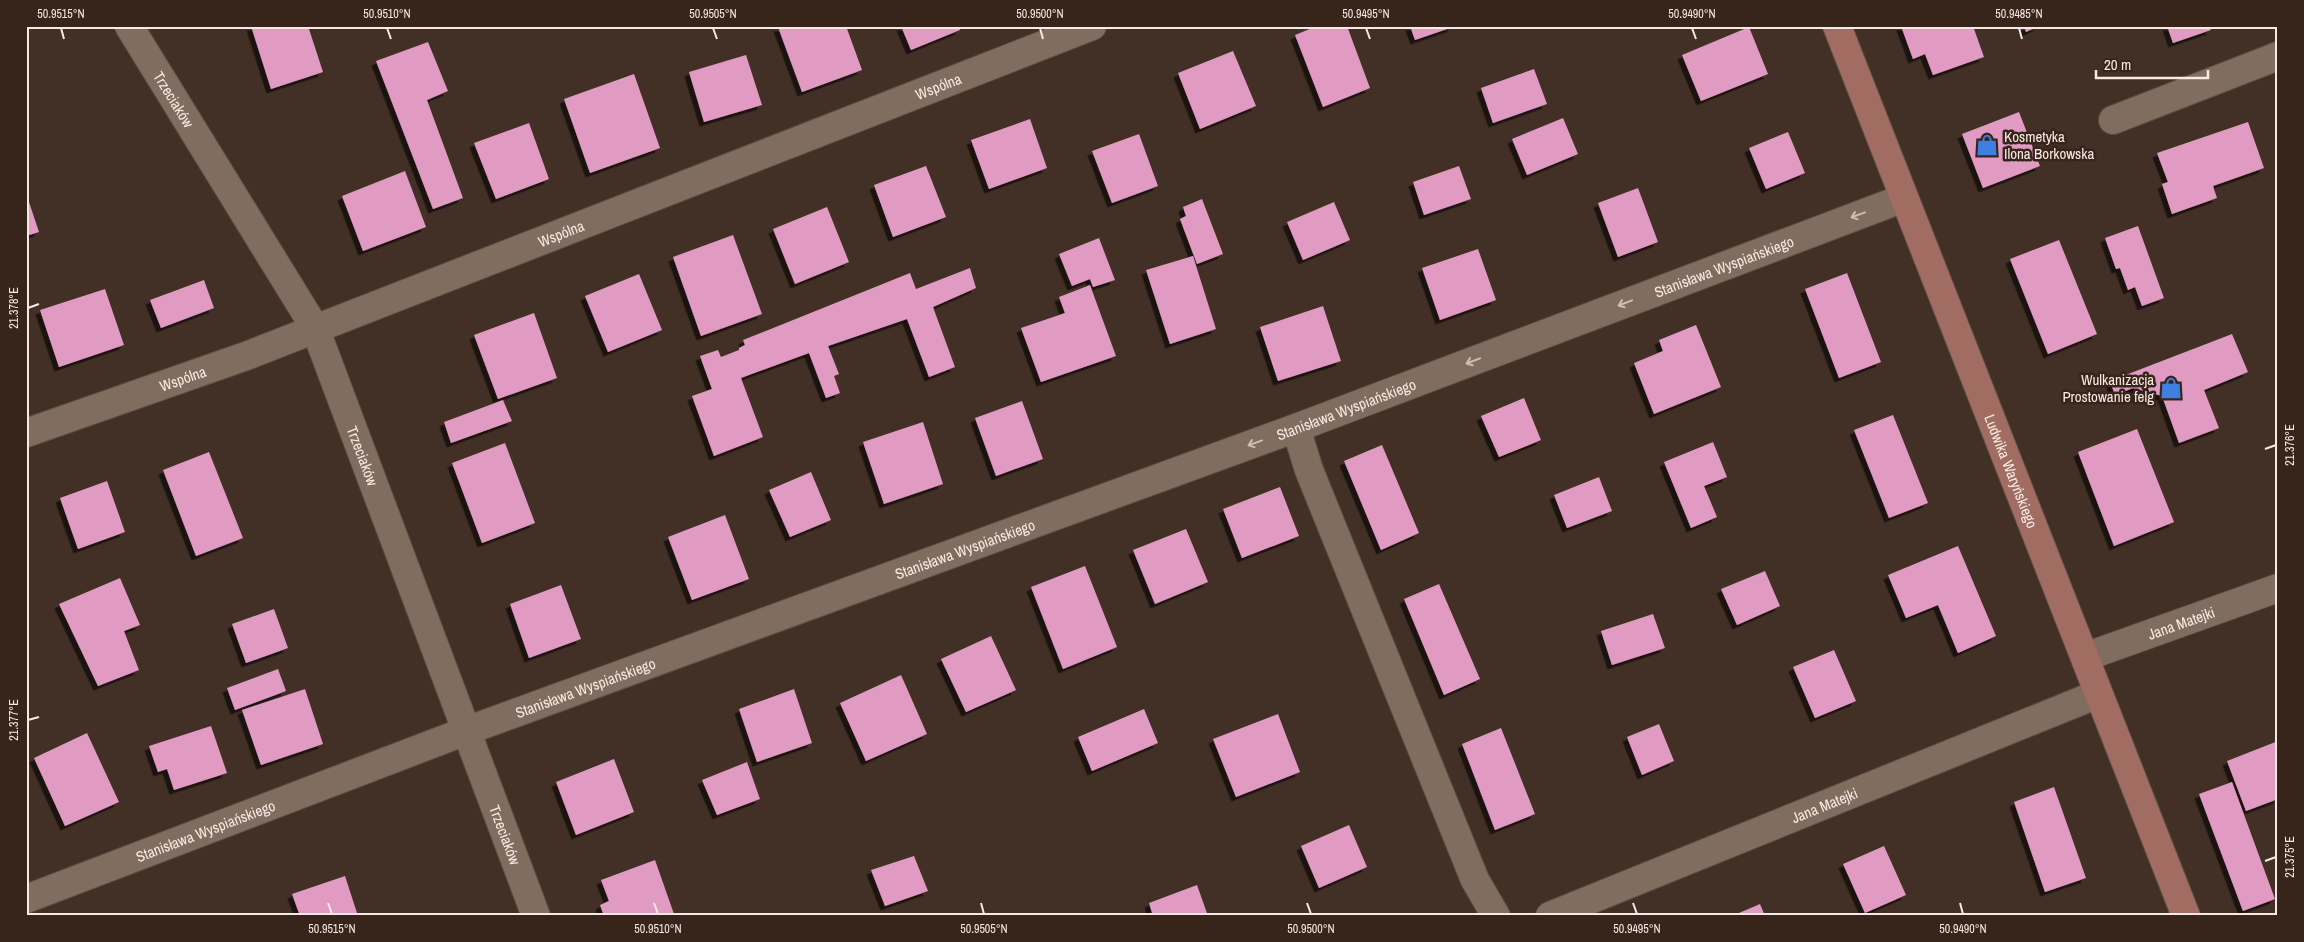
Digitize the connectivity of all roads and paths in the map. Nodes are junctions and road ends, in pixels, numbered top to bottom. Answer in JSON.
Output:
{"nodes":[{"id":1,"x":129,"y":26,"type":"edge"},
{"id":2,"x":1092,"y":26,"type":"edge"},
{"id":3,"x":1836,"y":26,"type":"edge"},
{"id":4,"x":2278,"y":56,"type":"edge"},
{"id":5,"x":2113,"y":120,"type":"dead end"},
{"id":6,"x":1904,"y":198,"type":"junction"},
{"id":7,"x":315,"y":328,"type":"junction"},
{"id":8,"x":1296,"y":428,"type":"junction"},
{"id":9,"x":26,"y":433,"type":"edge"},
{"id":10,"x":2278,"y":588,"type":"edge"},
{"id":11,"x":2084,"y":658,"type":"junction"},
{"id":12,"x":2098,"y":694,"type":"junction"},
{"id":13,"x":466,"y":731,"type":"junction"},
{"id":14,"x":36,"y":903,"type":"edge"},
{"id":15,"x":536,"y":916,"type":"edge"},
{"id":16,"x":1496,"y":916,"type":"edge"},
{"id":17,"x":1550,"y":916,"type":"edge"},
{"id":18,"x":2186,"y":916,"type":"edge"}],
"edges":[{"from":1,"to":7,"type":"street","name":"Trzeciaków"},
{"from":2,"to":7,"type":"street","name":"Wspólna"},
{"from":3,"to":6,"type":"main road","name":"Ludwika Waryńskiego"},
{"from":4,"to":5,"type":"street"},
{"from":6,"to":8,"type":"street","name":"Stanisława Wyspiańskiego","one_way":true},
{"from":6,"to":11,"type":"main road","name":"Ludwika Waryńskiego"},
{"from":7,"to":9,"type":"street","name":"Wspólna"},
{"from":7,"to":13,"type":"street","name":"Trzeciaków"},
{"from":8,"to":13,"type":"street","name":"Stanisława Wyspiańskiego","one_way":true},
{"from":8,"to":16,"type":"street"},
{"from":10,"to":11,"type":"street","name":"Jana Matejki"},
{"from":11,"to":12,"type":"main road","name":"Ludwika Waryńskiego"},
{"from":12,"to":17,"type":"street","name":"Jana Matejki"},
{"from":12,"to":18,"type":"main road","name":"Ludwika Waryńskiego"},
{"from":13,"to":14,"type":"street","name":"Stanisława Wyspiańskiego"},
{"from":13,"to":15,"type":"street","name":"Trzeciaków"}]}
